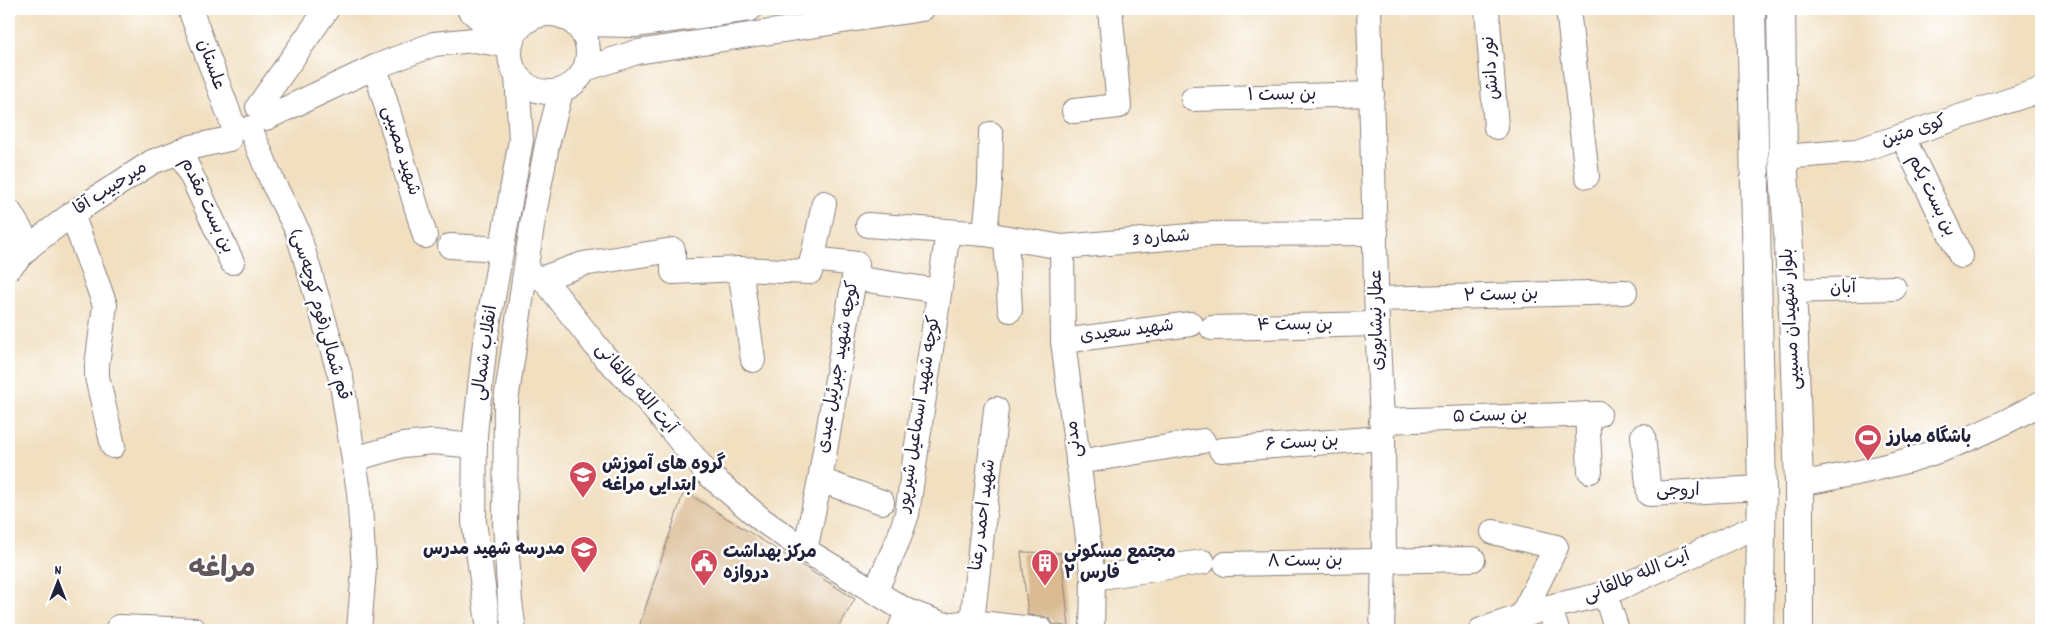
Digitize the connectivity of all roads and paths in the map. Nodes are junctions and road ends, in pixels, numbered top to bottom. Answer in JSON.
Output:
{"nodes":[{"id":1,"x":190,"y":9,"type":"edge"},
{"id":2,"x":328,"y":9,"type":"edge"},
{"id":3,"x":469,"y":9,"type":"edge"},
{"id":4,"x":498,"y":9,"type":"edge"},
{"id":5,"x":750,"y":9,"type":"edge"},
{"id":6,"x":922,"y":9,"type":"edge"},
{"id":7,"x":1110,"y":9,"type":"edge"},
{"id":8,"x":1369,"y":9,"type":"edge"},
{"id":9,"x":1487,"y":9,"type":"edge"},
{"id":10,"x":1568,"y":9,"type":"edge"},
{"id":11,"x":1750,"y":9,"type":"edge"},
{"id":12,"x":1781,"y":9,"type":"edge"},
{"id":13,"x":545,"y":11,"type":"edge"},
{"id":14,"x":575,"y":24,"type":"junction"},
{"id":15,"x":514,"y":37,"type":"junction"},
{"id":16,"x":375,"y":67,"type":"junction"},
{"id":17,"x":585,"y":69,"type":"junction"},
{"id":18,"x":517,"y":76,"type":"junction"},
{"id":19,"x":2041,"y":90,"type":"edge"},
{"id":20,"x":561,"y":91,"type":"junction"},
{"id":21,"x":1372,"y":94,"type":"junction"},
{"id":22,"x":1193,"y":99,"type":"dead end"},
{"id":23,"x":1074,"y":111,"type":"dead end"},
{"id":24,"x":242,"y":124,"type":"junction"},
{"id":25,"x":1496,"y":127,"type":"dead end"},
{"id":26,"x":991,"y":134,"type":"dead end"},
{"id":27,"x":1902,"y":136,"type":"junction"},
{"id":28,"x":186,"y":148,"type":"junction"},
{"id":29,"x":1783,"y":156,"type":"junction"},
{"id":30,"x":1587,"y":176,"type":"dead end"},
{"id":31,"x":824,"y":203,"type":"dead end"},
{"id":32,"x":9,"y":211,"type":"edge"},
{"id":33,"x":72,"y":214,"type":"junction"},
{"id":34,"x":868,"y":225,"type":"dead end"},
{"id":35,"x":948,"y":232,"type":"junction"},
{"id":36,"x":1376,"y":233,"type":"junction"},
{"id":37,"x":426,"y":236,"type":"dead end"},
{"id":38,"x":996,"y":236,"type":"junction"},
{"id":39,"x":30,"y":246,"type":"junction"},
{"id":40,"x":450,"y":246,"type":"dead end"},
{"id":41,"x":1062,"y":248,"type":"junction"},
{"id":42,"x":502,"y":249,"type":"junction"},
{"id":43,"x":1961,"y":256,"type":"dead end"},
{"id":44,"x":812,"y":259,"type":"junction"},
{"id":45,"x":232,"y":262,"type":"dead end"},
{"id":46,"x":9,"y":268,"type":"edge"},
{"id":47,"x":740,"y":270,"type":"junction"},
{"id":48,"x":534,"y":277,"type":"junction"},
{"id":49,"x":854,"y":278,"type":"junction"},
{"id":50,"x":1894,"y":288,"type":"dead end"},
{"id":51,"x":939,"y":291,"type":"junction"},
{"id":52,"x":1791,"y":291,"type":"junction"},
{"id":53,"x":1625,"y":292,"type":"dead end"},
{"id":54,"x":1378,"y":299,"type":"junction"},
{"id":55,"x":1010,"y":310,"type":"dead end"},
{"id":56,"x":1377,"y":324,"type":"junction"},
{"id":57,"x":1202,"y":326,"type":"joint"},
{"id":58,"x":1063,"y":341,"type":"junction"},
{"id":59,"x":752,"y":360,"type":"dead end"},
{"id":60,"x":2041,"y":403,"type":"edge"},
{"id":61,"x":996,"y":409,"type":"dead end"},
{"id":62,"x":1382,"y":429,"type":"junction"},
{"id":63,"x":1643,"y":436,"type":"dead end"},
{"id":64,"x":113,"y":446,"type":"dead end"},
{"id":65,"x":475,"y":446,"type":"junction"},
{"id":66,"x":354,"y":459,"type":"junction"},
{"id":67,"x":1078,"y":462,"type":"junction"},
{"id":68,"x":1590,"y":471,"type":"dead end"},
{"id":69,"x":820,"y":480,"type":"junction"},
{"id":70,"x":1799,"y":484,"type":"junction"},
{"id":71,"x":1762,"y":488,"type":"junction"},
{"id":72,"x":882,"y":502,"type":"dead end"},
{"id":73,"x":1762,"y":524,"type":"junction"},
{"id":74,"x":1493,"y":532,"type":"dead end"},
{"id":75,"x":805,"y":550,"type":"junction"},
{"id":76,"x":1473,"y":559,"type":"dead end"},
{"id":77,"x":1384,"y":560,"type":"junction"},
{"id":78,"x":1093,"y":578,"type":"junction"},
{"id":79,"x":875,"y":592,"type":"junction"},
{"id":80,"x":1605,"y":594,"type":"junction"},
{"id":81,"x":1549,"y":607,"type":"junction"},
{"id":82,"x":903,"y":621,"type":"edge"},
{"id":83,"x":972,"y":622,"type":"junction"},
{"id":84,"x":1502,"y":625,"type":"edge"},
{"id":85,"x":945,"y":627,"type":"edge"},
{"id":86,"x":117,"y":630,"type":"edge"},
{"id":87,"x":194,"y":630,"type":"edge"},
{"id":88,"x":359,"y":630,"type":"edge"},
{"id":89,"x":488,"y":630,"type":"edge"},
{"id":90,"x":514,"y":630,"type":"edge"},
{"id":91,"x":1041,"y":630,"type":"edge"},
{"id":92,"x":1092,"y":630,"type":"edge"},
{"id":93,"x":1382,"y":630,"type":"edge"},
{"id":94,"x":1558,"y":630,"type":"edge"},
{"id":95,"x":1616,"y":630,"type":"edge"},
{"id":96,"x":1759,"y":630,"type":"edge"},
{"id":97,"x":1799,"y":630,"type":"edge"}],
"edges":[{"from":1,"to":24,"type":"street","name":"علستان"},
{"from":2,"to":24,"type":"street"},
{"from":3,"to":15,"type":"street"},
{"from":4,"to":15,"type":"street"},
{"from":5,"to":14,"type":"street"},
{"from":6,"to":17,"type":"street"},
{"from":7,"to":23,"type":"street"},
{"from":8,"to":21,"type":"street","name":"عطار نیشابوری"},
{"from":9,"to":25,"type":"street","name":"نور دانش"},
{"from":10,"to":30,"type":"street"},
{"from":11,"to":71,"type":"main road","name":"بلوار شهیدان مسیبی"},
{"from":12,"to":29,"type":"main road","name":"بلوار شهیدان مسیبی"},
{"from":13,"to":14,"type":"street"},
{"from":13,"to":15,"type":"street"},
{"from":14,"to":17,"type":"street"},
{"from":15,"to":16,"type":"street","name":"میرحبیب آقا"},
{"from":15,"to":18,"type":"street"},
{"from":16,"to":24,"type":"street","name":"میرحبیب آقا"},
{"from":16,"to":37,"type":"street","name":"شهید مصیبی"},
{"from":17,"to":20,"type":"street"},
{"from":18,"to":20,"type":"street"},
{"from":18,"to":42,"type":"street","name":"انقلاب شمالی"},
{"from":19,"to":27,"type":"street","name":"کوی متین"},
{"from":20,"to":48,"type":"street","name":"انقلاب شمالی"},
{"from":21,"to":22,"type":"street","name":"بن بست ۱"},
{"from":21,"to":36,"type":"street","name":"عطار نیشابوری"},
{"from":24,"to":28,"type":"street","name":"میرحبیب آقا"},
{"from":24,"to":66,"type":"street","name":"قم شمالی(قوم کوچه‌سی)"},
{"from":26,"to":38,"type":"street"},
{"from":27,"to":29,"type":"street","name":"کوی متین"},
{"from":27,"to":43,"type":"street","name":"بن بست یکم"},
{"from":28,"to":33,"type":"street","name":"میرحبیب آقا"},
{"from":28,"to":45,"type":"street","name":"بن بست مقدم"},
{"from":29,"to":52,"type":"main road","name":"بلوار شهیدان مسیبی"},
{"from":31,"to":44,"type":"street"},
{"from":32,"to":39,"type":"street"},
{"from":33,"to":39,"type":"street","name":"میرحبیب آقا"},
{"from":33,"to":64,"type":"street"},
{"from":34,"to":35,"type":"street","name":"شماره 3"},
{"from":35,"to":38,"type":"street","name":"شماره 3"},
{"from":35,"to":51,"type":"street","name":"کوچه شهید اسماعیل شیرپور"},
{"from":36,"to":41,"type":"street","name":"شماره 3"},
{"from":36,"to":54,"type":"street","name":"عطار نیشابوری"},
{"from":38,"to":41,"type":"street","name":"شماره 3"},
{"from":38,"to":55,"type":"street"},
{"from":39,"to":46,"type":"street","name":"میرحبیب آقا"},
{"from":40,"to":42,"type":"street"},
{"from":41,"to":58,"type":"street","name":"مدنی"},
{"from":42,"to":65,"type":"street","name":"انقلاب شمالی"},
{"from":44,"to":47,"type":"street"},
{"from":44,"to":49,"type":"street","name":"کوچه شهید جبرئیل عبدی"},
{"from":47,"to":48,"type":"street"},
{"from":47,"to":59,"type":"street"},
{"from":48,"to":75,"type":"street","name":"آیت الله طالقانی"},
{"from":48,"to":90,"type":"street","name":"انقلاب شمالی"},
{"from":49,"to":51,"type":"street"},
{"from":49,"to":69,"type":"street","name":"کوچه شهید جبرئیل عبدی"},
{"from":50,"to":52,"type":"street","name":"آبان"},
{"from":51,"to":79,"type":"street","name":"کوچه شهید اسماعیل شیرپور"},
{"from":52,"to":70,"type":"main road","name":"بلوار شهیدان مسیبی"},
{"from":53,"to":54,"type":"street","name":"بن بست ۲"},
{"from":54,"to":56,"type":"street","name":"عطار نیشابوری"},
{"from":56,"to":57,"type":"street","name":"بن بست ۴"},
{"from":56,"to":62,"type":"street","name":"عطار نیشابوری"},
{"from":57,"to":58,"type":"street","name":"شهید سعیدی"},
{"from":58,"to":67,"type":"street","name":"مدنی"},
{"from":60,"to":70,"type":"street"},
{"from":61,"to":83,"type":"street","name":"شهید احمد رعنا"},
{"from":62,"to":67,"type":"street","name":"بن بست ۶"},
{"from":62,"to":68,"type":"street","name":"بن بست ۵"},
{"from":62,"to":77,"type":"street","name":"عطار نیشابوری"},
{"from":63,"to":71,"type":"street","name":"اروجی"},
{"from":65,"to":66,"type":"street"},
{"from":65,"to":89,"type":"street","name":"انقلاب شمالی"},
{"from":66,"to":88,"type":"street","name":"قم شمالی(قوم کوچه‌سی)"},
{"from":67,"to":78,"type":"street","name":"مدنی"},
{"from":69,"to":72,"type":"street"},
{"from":69,"to":75,"type":"street","name":"کوچه شهید جبرئیل عبدی"},
{"from":70,"to":97,"type":"main road","name":"بلوار شهیدان مسیبی"},
{"from":71,"to":73,"type":"main road","name":"بلوار شهیدان مسیبی"},
{"from":73,"to":80,"type":"street","name":"آیت الله طالقانی"},
{"from":73,"to":96,"type":"main road","name":"بلوار شهیدان مسیبی"},
{"from":74,"to":84,"type":"street"},
{"from":75,"to":79,"type":"street","name":"آیت الله طالقانی"},
{"from":76,"to":77,"type":"street","name":"بن بست ۸"},
{"from":77,"to":78,"type":"street","name":"بن بست ۸"},
{"from":77,"to":93,"type":"street","name":"عطار نیشابوری"},
{"from":78,"to":92,"type":"street","name":"مدنی"},
{"from":79,"to":82,"type":"street","name":"آیت الله طالقانی"},
{"from":80,"to":81,"type":"street","name":"آیت الله طالقانی"},
{"from":80,"to":95,"type":"street"},
{"from":81,"to":84,"type":"street","name":"آیت الله طالقانی"},
{"from":81,"to":94,"type":"street"},
{"from":82,"to":85,"type":"street","name":"آیت الله طالقانی"},
{"from":83,"to":85,"type":"street","name":"آیت الله طالقانی"},
{"from":83,"to":91,"type":"street","name":"آیت الله طالقانی"},
{"from":86,"to":87,"type":"street"}]}
